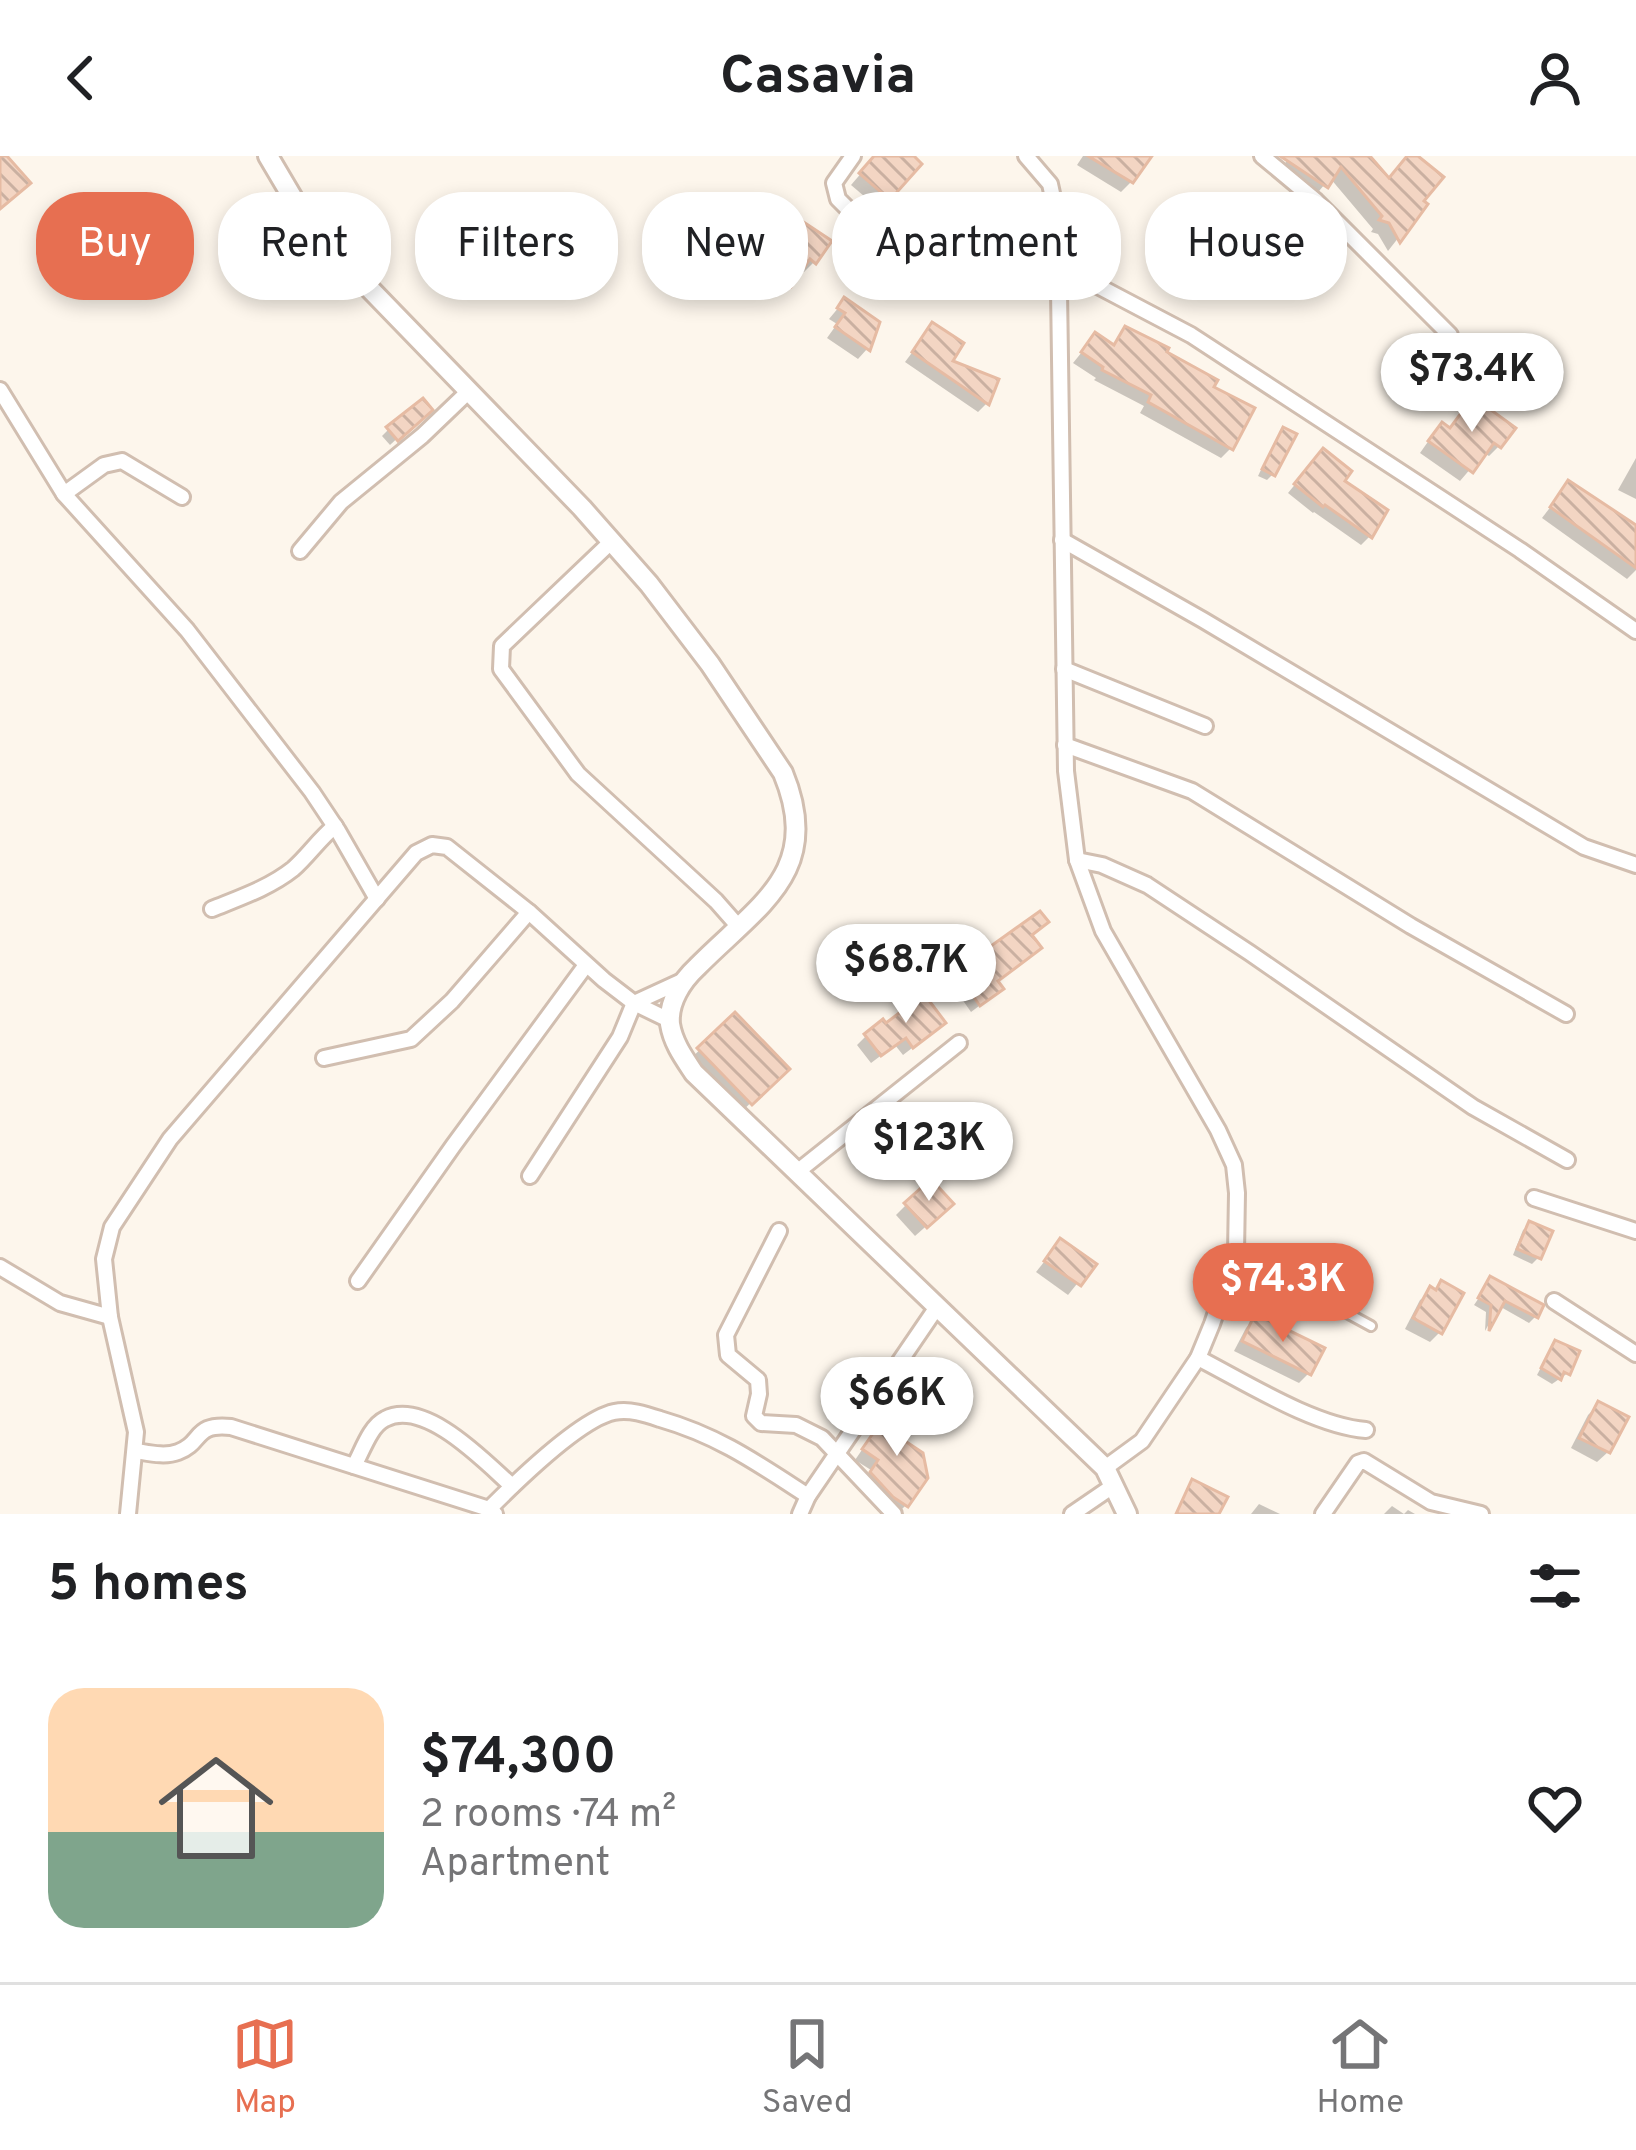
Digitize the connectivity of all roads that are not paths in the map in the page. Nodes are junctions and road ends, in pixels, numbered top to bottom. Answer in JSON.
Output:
{"nodes":[{"id":1,"x":268,"y":156,"type":"edge"},
{"id":2,"x":853,"y":156,"type":"edge"},
{"id":3,"x":1026,"y":156,"type":"edge"},
{"id":4,"x":1262,"y":156,"type":"edge"},
{"id":5,"x":836,"y":192,"type":"edge"},
{"id":6,"x":1052,"y":192,"type":"edge"},
{"id":7,"x":1121,"y":298,"type":"edge"},
{"id":8,"x":1059,"y":300,"type":"edge"},
{"id":9,"x":1450,"y":335,"type":"dead end"},
{"id":10,"x":0,"y":390,"type":"edge"},
{"id":11,"x":469,"y":392,"type":"junction"},
{"id":12,"x":64,"y":494,"type":"junction"},
{"id":13,"x":182,"y":497,"type":"dead end"},
{"id":14,"x":1062,"y":540,"type":"junction"},
{"id":15,"x":612,"y":542,"type":"junction"},
{"id":16,"x":300,"y":551,"type":"dead end"},
{"id":17,"x":1636,"y":631,"type":"edge"},
{"id":18,"x":1064,"y":669,"type":"junction"},
{"id":19,"x":1205,"y":726,"type":"dead end"},
{"id":20,"x":1065,"y":746,"type":"junction"},
{"id":21,"x":335,"y":826,"type":"junction"},
{"id":22,"x":1077,"y":860,"type":"junction"},
{"id":23,"x":1636,"y":865,"type":"edge"},
{"id":24,"x":377,"y":899,"type":"junction"},
{"id":25,"x":212,"y":908,"type":"dead end"},
{"id":26,"x":529,"y":912,"type":"junction"},
{"id":27,"x":738,"y":926,"type":"junction"},
{"id":28,"x":586,"y":965,"type":"junction"},
{"id":29,"x":683,"y":980,"type":"junction"},
{"id":30,"x":634,"y":1003,"type":"junction"},
{"id":31,"x":1567,"y":1014,"type":"dead end"},
{"id":32,"x":669,"y":1020,"type":"junction"},
{"id":33,"x":959,"y":1043,"type":"dead end"},
{"id":34,"x":324,"y":1058,"type":"dead end"},
{"id":35,"x":1568,"y":1160,"type":"dead end"},
{"id":36,"x":797,"y":1172,"type":"junction"},
{"id":37,"x":530,"y":1176,"type":"dead end"},
{"id":38,"x":1534,"y":1198,"type":"dead end"},
{"id":39,"x":779,"y":1231,"type":"dead end"},
{"id":40,"x":1636,"y":1231,"type":"edge"},
{"id":41,"x":1236,"y":1253,"type":"junction"},
{"id":42,"x":0,"y":1267,"type":"edge"},
{"id":43,"x":358,"y":1281,"type":"dead end"},
{"id":44,"x":1554,"y":1301,"type":"dead end"},
{"id":45,"x":937,"y":1307,"type":"junction"},
{"id":46,"x":110,"y":1317,"type":"junction"},
{"id":47,"x":1371,"y":1326,"type":"dead end"},
{"id":48,"x":1636,"y":1354,"type":"edge"},
{"id":49,"x":1198,"y":1358,"type":"junction"},
{"id":50,"x":1366,"y":1430,"type":"dead end"},
{"id":51,"x":136,"y":1451,"type":"junction"},
{"id":52,"x":838,"y":1452,"type":"junction"},
{"id":53,"x":354,"y":1466,"type":"junction"},
{"id":54,"x":1109,"y":1477,"type":"junction"},
{"id":55,"x":512,"y":1486,"type":"junction"},
{"id":56,"x":808,"y":1496,"type":"junction"},
{"id":57,"x":492,"y":1511,"type":"edge"},
{"id":58,"x":128,"y":1514,"type":"edge"},
{"id":59,"x":800,"y":1514,"type":"edge"},
{"id":60,"x":894,"y":1514,"type":"edge"},
{"id":61,"x":1072,"y":1514,"type":"edge"},
{"id":62,"x":1127,"y":1514,"type":"edge"},
{"id":63,"x":1323,"y":1514,"type":"edge"},
{"id":64,"x":1481,"y":1514,"type":"edge"}],
"edges":[{"from":1,"to":11,"type":"street"},
{"from":2,"to":5,"type":"street"},
{"from":3,"to":6,"type":"street"},
{"from":4,"to":9,"type":"street"},
{"from":7,"to":17,"type":"street"},
{"from":8,"to":14,"type":"street"},
{"from":10,"to":12,"type":"street"},
{"from":11,"to":15,"type":"street"},
{"from":11,"to":16,"type":"street"},
{"from":12,"to":13,"type":"street"},
{"from":12,"to":21,"type":"street"},
{"from":14,"to":18,"type":"street"},
{"from":14,"to":23,"type":"street"},
{"from":15,"to":27,"type":"street"},
{"from":15,"to":27,"type":"street"},
{"from":18,"to":19,"type":"street"},
{"from":18,"to":20,"type":"street"},
{"from":20,"to":22,"type":"street"},
{"from":20,"to":31,"type":"street"},
{"from":21,"to":24,"type":"street"},
{"from":21,"to":25,"type":"street"},
{"from":22,"to":35,"type":"street"},
{"from":22,"to":41,"type":"street"},
{"from":24,"to":26,"type":"street"},
{"from":24,"to":46,"type":"street"},
{"from":26,"to":28,"type":"street"},
{"from":26,"to":34,"type":"street"},
{"from":27,"to":29,"type":"street"},
{"from":28,"to":30,"type":"street"},
{"from":28,"to":43,"type":"street"},
{"from":29,"to":30,"type":"street"},
{"from":29,"to":32,"type":"street"},
{"from":30,"to":32,"type":"street"},
{"from":30,"to":37,"type":"street"},
{"from":32,"to":36,"type":"street"},
{"from":33,"to":36,"type":"street"},
{"from":36,"to":45,"type":"street"},
{"from":38,"to":40,"type":"street"},
{"from":39,"to":52,"type":"street"},
{"from":41,"to":47,"type":"lane"},
{"from":41,"to":49,"type":"street"},
{"from":42,"to":46,"type":"street"},
{"from":44,"to":48,"type":"street"},
{"from":45,"to":52,"type":"street"},
{"from":45,"to":54,"type":"street"},
{"from":46,"to":51,"type":"street"},
{"from":49,"to":50,"type":"street"},
{"from":49,"to":54,"type":"street"},
{"from":51,"to":53,"type":"street"},
{"from":51,"to":58,"type":"street"},
{"from":52,"to":56,"type":"street"},
{"from":52,"to":60,"type":"street"},
{"from":53,"to":55,"type":"street"},
{"from":53,"to":57,"type":"street"},
{"from":54,"to":61,"type":"street"},
{"from":54,"to":62,"type":"street"},
{"from":55,"to":56,"type":"street"},
{"from":55,"to":57,"type":"street"},
{"from":56,"to":59,"type":"street"},
{"from":63,"to":64,"type":"street"}]}
